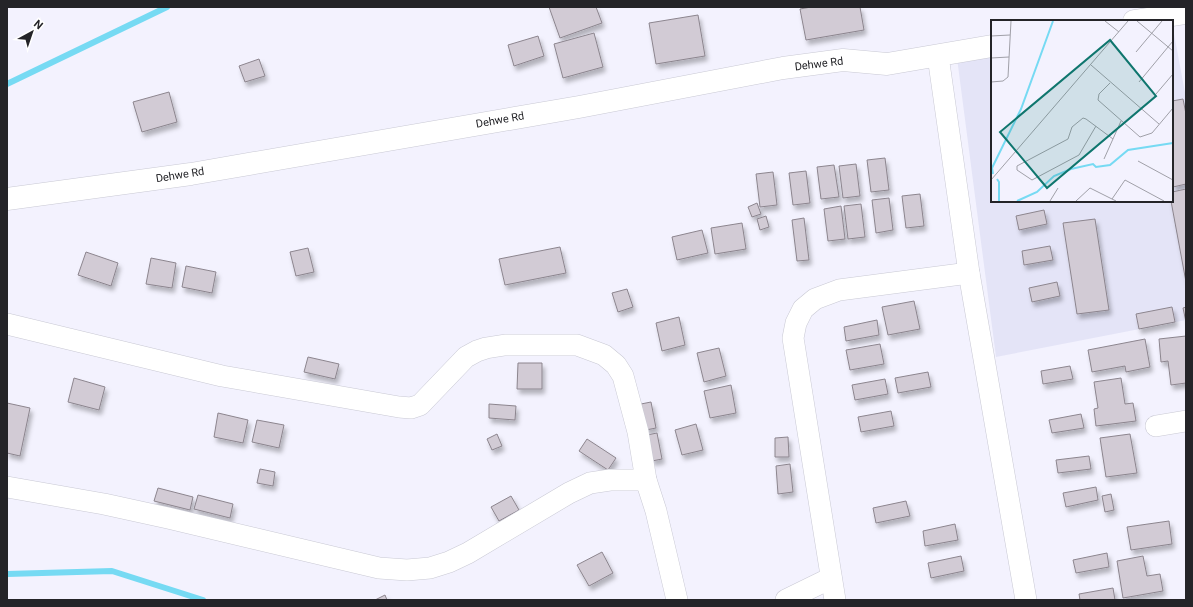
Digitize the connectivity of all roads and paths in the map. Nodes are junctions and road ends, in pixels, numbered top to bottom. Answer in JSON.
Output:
{"nodes":[{"id":1,"x":1186,"y":13,"type":"edge"},
{"id":2,"x":1140,"y":20,"type":"edge"},
{"id":3,"x":991,"y":46,"type":"edge"},
{"id":4,"x":938,"y":56,"type":"junction"},
{"id":5,"x":7,"y":199,"type":"edge"},
{"id":6,"x":970,"y":274,"type":"junction"},
{"id":7,"x":7,"y":324,"type":"edge"},
{"id":8,"x":1186,"y":421,"type":"edge"},
{"id":9,"x":1156,"y":426,"type":"dead end"},
{"id":10,"x":646,"y":480,"type":"junction"},
{"id":11,"x":7,"y":487,"type":"edge"},
{"id":12,"x":831,"y":578,"type":"junction"},
{"id":13,"x":677,"y":600,"type":"edge"},
{"id":14,"x":786,"y":600,"type":"edge"},
{"id":15,"x":834,"y":600,"type":"edge"},
{"id":16,"x":1026,"y":600,"type":"edge"}],
"edges":[{"from":1,"to":2,"type":"street"},
{"from":3,"to":4,"type":"street","name":"Dehwe Rd"},
{"from":4,"to":5,"type":"street","name":"Dehwe Rd"},
{"from":4,"to":6,"type":"street"},
{"from":6,"to":12,"type":"street"},
{"from":6,"to":16,"type":"street"},
{"from":7,"to":10,"type":"street"},
{"from":8,"to":9,"type":"street"},
{"from":10,"to":11,"type":"street"},
{"from":10,"to":13,"type":"street"},
{"from":12,"to":14,"type":"street"},
{"from":12,"to":15,"type":"street"}]}
